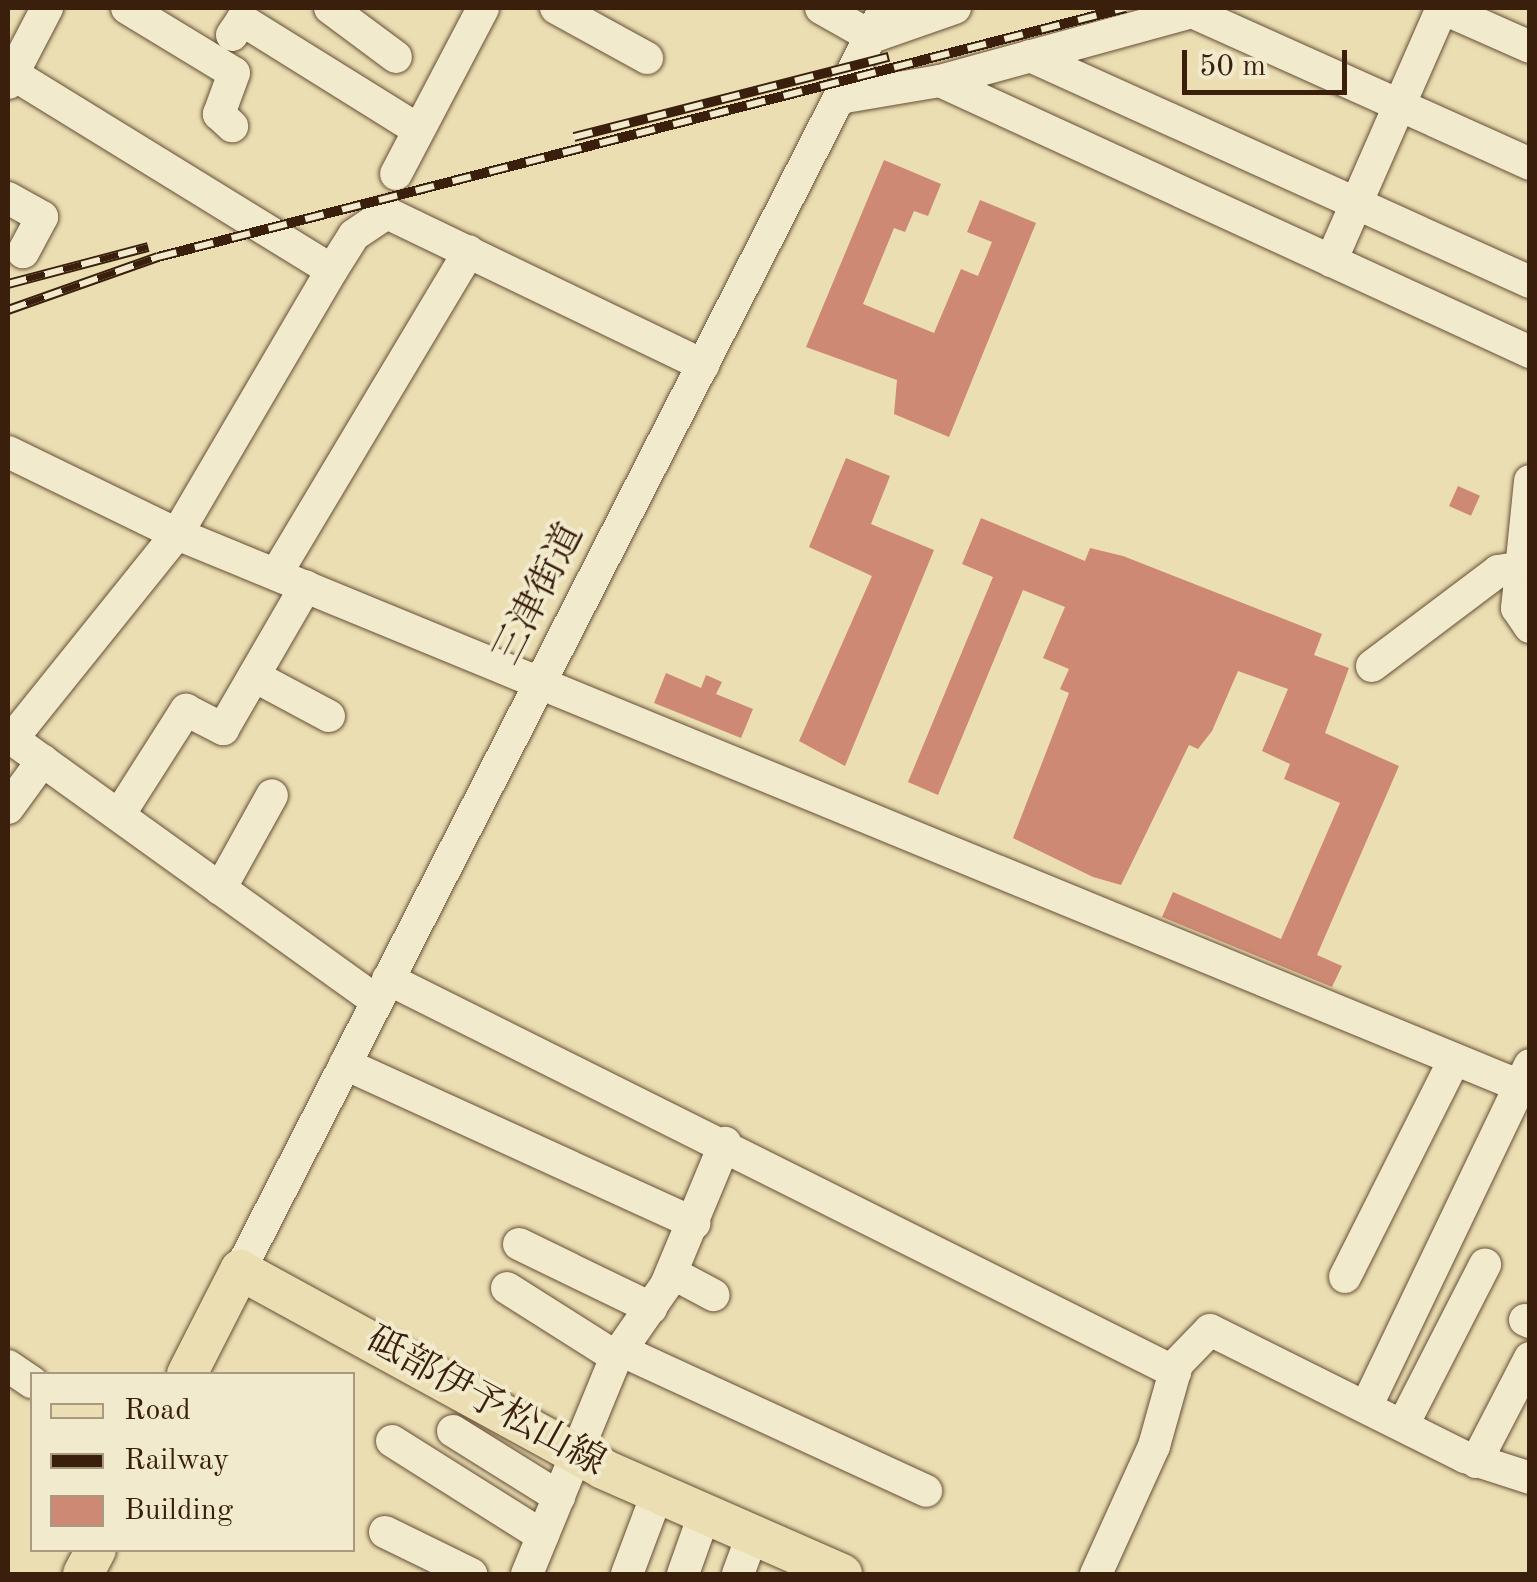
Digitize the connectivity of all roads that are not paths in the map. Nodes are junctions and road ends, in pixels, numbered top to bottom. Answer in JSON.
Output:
{"nodes":[{"id":1,"x":46,"y":8,"type":"edge"},
{"id":2,"x":127,"y":8,"type":"edge"},
{"id":3,"x":330,"y":8,"type":"edge"},
{"id":4,"x":483,"y":8,"type":"edge"},
{"id":5,"x":556,"y":8,"type":"edge"},
{"id":6,"x":821,"y":8,"type":"edge"},
{"id":7,"x":956,"y":8,"type":"edge"},
{"id":8,"x":1442,"y":8,"type":"edge"},
{"id":9,"x":1199,"y":10,"type":"edge"},
{"id":10,"x":878,"y":22,"type":"edge"},
{"id":11,"x":232,"y":35,"type":"dead end"},
{"id":12,"x":1530,"y":47,"type":"edge"},
{"id":13,"x":1030,"y":56,"type":"junction"},
{"id":14,"x":396,"y":57,"type":"dead end"},
{"id":15,"x":647,"y":58,"type":"dead end"},
{"id":16,"x":9,"y":75,"type":"edge"},
{"id":17,"x":940,"y":81,"type":"junction"},
{"id":18,"x":845,"y":97,"type":"junction"},
{"id":19,"x":1399,"y":106,"type":"junction"},
{"id":20,"x":232,"y":126,"type":"dead end"},
{"id":21,"x":417,"y":130,"type":"junction"},
{"id":22,"x":1530,"y":164,"type":"edge"},
{"id":23,"x":396,"y":174,"type":"dead end"},
{"id":24,"x":8,"y":198,"type":"edge"},
{"id":25,"x":1356,"y":205,"type":"junction"},
{"id":26,"x":468,"y":251,"type":"junction"},
{"id":27,"x":23,"y":252,"type":"dead end"},
{"id":28,"x":1330,"y":261,"type":"junction"},
{"id":29,"x":332,"y":270,"type":"junction"},
{"id":30,"x":1530,"y":282,"type":"edge"},
{"id":31,"x":1530,"y":352,"type":"edge"},
{"id":32,"x":703,"y":366,"type":"junction"},
{"id":33,"x":8,"y":452,"type":"edge"},
{"id":34,"x":1530,"y":481,"type":"edge"},
{"id":35,"x":177,"y":534,"type":"junction"},
{"id":36,"x":1522,"y":567,"type":"junction"},
{"id":37,"x":291,"y":580,"type":"junction"},
{"id":38,"x":1530,"y":627,"type":"edge"},
{"id":39,"x":1372,"y":666,"type":"dead end"},
{"id":40,"x":254,"y":676,"type":"junction"},
{"id":41,"x":541,"y":682,"type":"junction"},
{"id":42,"x":329,"y":717,"type":"dead end"},
{"id":43,"x":10,"y":738,"type":"edge"},
{"id":44,"x":43,"y":760,"type":"junction"},
{"id":45,"x":272,"y":795,"type":"dead end"},
{"id":46,"x":8,"y":808,"type":"edge"},
{"id":47,"x":119,"y":816,"type":"junction"},
{"id":48,"x":220,"y":889,"type":"junction"},
{"id":49,"x":383,"y":990,"type":"junction"},
{"id":50,"x":1454,"y":1060,"type":"junction"},
{"id":51,"x":345,"y":1064,"type":"junction"},
{"id":52,"x":1526,"y":1081,"type":"edge"},
{"id":53,"x":725,"y":1143,"type":"junction"},
{"id":54,"x":694,"y":1223,"type":"junction"},
{"id":55,"x":1486,"y":1266,"type":"dead end"},
{"id":56,"x":240,"y":1270,"type":"junction"},
{"id":57,"x":672,"y":1272,"type":"junction"},
{"id":58,"x":1345,"y":1277,"type":"dead end"},
{"id":59,"x":713,"y":1295,"type":"dead end"},
{"id":60,"x":650,"y":1308,"type":"junction"},
{"id":61,"x":618,"y":1354,"type":"junction"},
{"id":62,"x":1530,"y":1358,"type":"edge"},
{"id":63,"x":8,"y":1366,"type":"edge"},
{"id":64,"x":188,"y":1372,"type":"edge"},
{"id":65,"x":1175,"y":1372,"type":"junction"},
{"id":66,"x":30,"y":1381,"type":"edge"},
{"id":67,"x":1366,"y":1405,"type":"junction"},
{"id":68,"x":1404,"y":1423,"type":"junction"},
{"id":69,"x":453,"y":1431,"type":"dead end"},
{"id":70,"x":392,"y":1441,"type":"dead end"},
{"id":71,"x":576,"y":1455,"type":"junction"},
{"id":72,"x":1476,"y":1462,"type":"junction"},
{"id":73,"x":1530,"y":1478,"type":"edge"},
{"id":74,"x":910,"y":1491,"type":"dead end"},
{"id":75,"x":658,"y":1494,"type":"junction"},
{"id":76,"x":559,"y":1496,"type":"junction"},
{"id":77,"x":704,"y":1515,"type":"junction"},
{"id":78,"x":386,"y":1530,"type":"dead end"},
{"id":79,"x":543,"y":1536,"type":"junction"},
{"id":80,"x":752,"y":1536,"type":"junction"},
{"id":81,"x":95,"y":1552,"type":"edge"},
{"id":82,"x":457,"y":1559,"type":"edge"},
{"id":83,"x":83,"y":1574,"type":"edge"},
{"id":84,"x":526,"y":1574,"type":"edge"},
{"id":85,"x":627,"y":1574,"type":"edge"},
{"id":86,"x":683,"y":1574,"type":"edge"},
{"id":87,"x":738,"y":1574,"type":"edge"},
{"id":88,"x":842,"y":1574,"type":"edge"},
{"id":89,"x":1096,"y":1574,"type":"edge"}],
"edges":[{"from":1,"to":16,"type":"street"},
{"from":2,"to":20,"type":"street"},
{"from":3,"to":14,"type":"street"},
{"from":4,"to":21,"type":"street"},
{"from":5,"to":15,"type":"street"},
{"from":6,"to":10,"type":"street"},
{"from":7,"to":10,"type":"street"},
{"from":8,"to":12,"type":"street"},
{"from":8,"to":19,"type":"street"},
{"from":9,"to":13,"type":"street"},
{"from":9,"to":19,"type":"street"},
{"from":10,"to":18,"type":"street","name":"三津街道"},
{"from":11,"to":21,"type":"street"},
{"from":13,"to":17,"type":"street"},
{"from":13,"to":25,"type":"street"},
{"from":16,"to":29,"type":"street"},
{"from":17,"to":18,"type":"street"},
{"from":17,"to":28,"type":"street"},
{"from":18,"to":32,"type":"street","name":"三津街道"},
{"from":19,"to":22,"type":"street"},
{"from":19,"to":25,"type":"street"},
{"from":21,"to":23,"type":"street"},
{"from":24,"to":27,"type":"street"},
{"from":25,"to":28,"type":"street"},
{"from":25,"to":30,"type":"street"},
{"from":26,"to":29,"type":"street"},
{"from":26,"to":32,"type":"street"},
{"from":26,"to":37,"type":"street"},
{"from":28,"to":31,"type":"street"},
{"from":29,"to":35,"type":"street"},
{"from":32,"to":41,"type":"street","name":"三津街道"},
{"from":33,"to":35,"type":"street"},
{"from":34,"to":36,"type":"street"},
{"from":35,"to":37,"type":"street"},
{"from":35,"to":43,"type":"street"},
{"from":36,"to":38,"type":"street"},
{"from":36,"to":39,"type":"street"},
{"from":37,"to":40,"type":"street"},
{"from":37,"to":41,"type":"street"},
{"from":40,"to":42,"type":"street"},
{"from":40,"to":47,"type":"street"},
{"from":41,"to":49,"type":"street","name":"三津街道"},
{"from":41,"to":50,"type":"street"},
{"from":43,"to":44,"type":"street"},
{"from":44,"to":46,"type":"street"},
{"from":44,"to":47,"type":"street"},
{"from":45,"to":48,"type":"street"},
{"from":47,"to":48,"type":"street"},
{"from":48,"to":49,"type":"street"},
{"from":49,"to":51,"type":"street","name":"三津街道"},
{"from":49,"to":53,"type":"street"},
{"from":50,"to":52,"type":"street"},
{"from":50,"to":58,"type":"street"},
{"from":51,"to":54,"type":"street"},
{"from":51,"to":56,"type":"street","name":"三津街道"},
{"from":52,"to":67,"type":"street"},
{"from":53,"to":54,"type":"street"},
{"from":53,"to":65,"type":"street"},
{"from":54,"to":57,"type":"street"},
{"from":55,"to":68,"type":"street"},
{"from":56,"to":64,"type":"main road"},
{"from":56,"to":71,"type":"main road","name":"砥部伊予松山線"},
{"from":57,"to":59,"type":"street"},
{"from":57,"to":60,"type":"street"},
{"from":60,"to":61,"type":"street"},
{"from":60,"to":61,"type":"street"},
{"from":61,"to":71,"type":"street"},
{"from":61,"to":74,"type":"street"},
{"from":62,"to":72,"type":"street"},
{"from":63,"to":66,"type":"street"},
{"from":65,"to":67,"type":"street"},
{"from":65,"to":89,"type":"street"},
{"from":67,"to":68,"type":"street"},
{"from":68,"to":72,"type":"street"},
{"from":69,"to":76,"type":"street"},
{"from":70,"to":79,"type":"street"},
{"from":71,"to":75,"type":"main road","name":"砥部伊予松山線"},
{"from":71,"to":76,"type":"street"},
{"from":72,"to":73,"type":"street"},
{"from":75,"to":77,"type":"main road","name":"砥部伊予松山線"},
{"from":75,"to":85,"type":"street"},
{"from":76,"to":79,"type":"street"},
{"from":77,"to":80,"type":"main road","name":"砥部伊予松山線"},
{"from":77,"to":86,"type":"street"},
{"from":78,"to":82,"type":"street"},
{"from":79,"to":84,"type":"street"},
{"from":80,"to":87,"type":"street"},
{"from":80,"to":88,"type":"main road","name":"砥部伊予松山線"},
{"from":81,"to":83,"type":"main road"}]}
